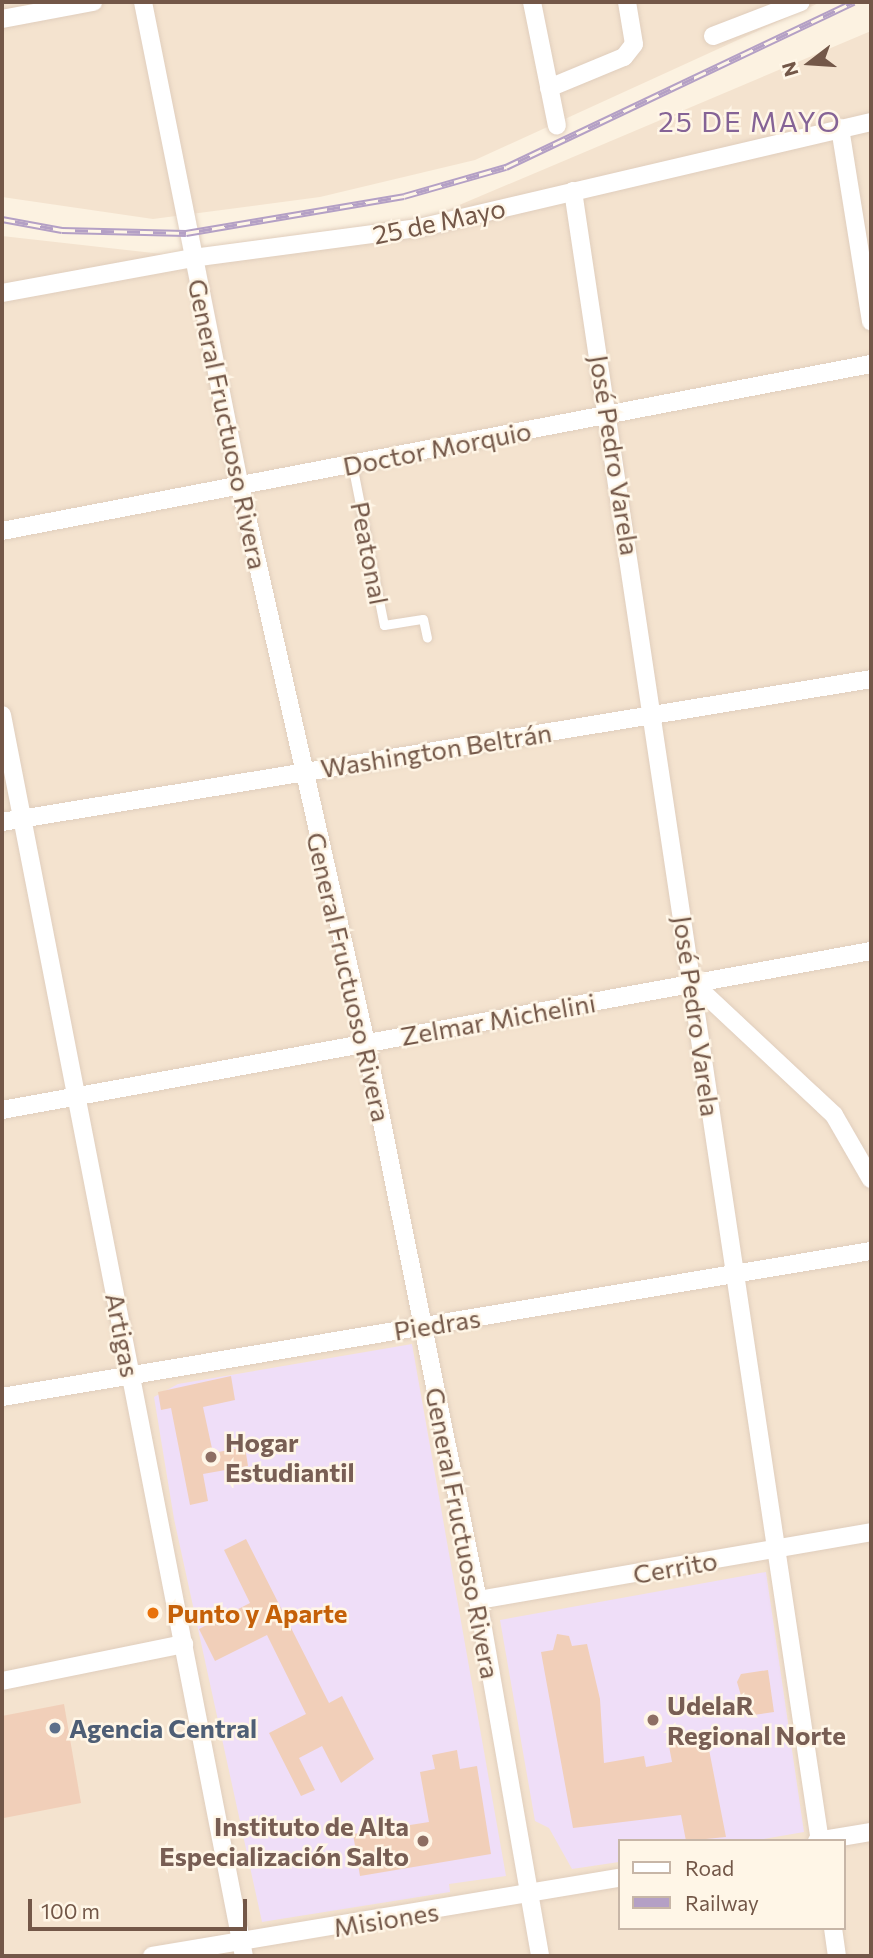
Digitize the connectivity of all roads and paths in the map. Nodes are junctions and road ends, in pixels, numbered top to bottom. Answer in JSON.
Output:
{"nodes":[{"id":1,"x":93,"y":2,"type":"edge"},
{"id":2,"x":142,"y":2,"type":"edge"},
{"id":3,"x":532,"y":2,"type":"edge"},
{"id":4,"x":627,"y":2,"type":"edge"},
{"id":5,"x":801,"y":2,"type":"edge"},
{"id":6,"x":2,"y":19,"type":"edge"},
{"id":7,"x":713,"y":36,"type":"dead end"},
{"id":8,"x":549,"y":88,"type":"junction"},
{"id":9,"x":871,"y":122,"type":"edge"},
{"id":10,"x":557,"y":126,"type":"dead end"},
{"id":11,"x":840,"y":128,"type":"junction"},
{"id":12,"x":573,"y":191,"type":"junction"},
{"id":13,"x":193,"y":258,"type":"junction"},
{"id":14,"x":2,"y":293,"type":"edge"},
{"id":15,"x":871,"y":321,"type":"edge"},
{"id":16,"x":871,"y":364,"type":"edge"},
{"id":17,"x":610,"y":414,"type":"junction"},
{"id":18,"x":352,"y":464,"type":"junction"},
{"id":19,"x":240,"y":486,"type":"junction"},
{"id":20,"x":2,"y":531,"type":"edge"},
{"id":21,"x":427,"y":638,"type":"dead end"},
{"id":22,"x":871,"y":679,"type":"edge"},
{"id":23,"x":2,"y":715,"type":"edge"},
{"id":24,"x":653,"y":715,"type":"junction"},
{"id":25,"x":303,"y":771,"type":"junction"},
{"id":26,"x":22,"y":819,"type":"junction"},
{"id":27,"x":2,"y":822,"type":"edge"},
{"id":28,"x":871,"y":951,"type":"edge"},
{"id":29,"x":693,"y":983,"type":"junction"},
{"id":30,"x":366,"y":1043,"type":"junction"},
{"id":31,"x":77,"y":1097,"type":"junction"},
{"id":32,"x":2,"y":1110,"type":"edge"},
{"id":33,"x":871,"y":1179,"type":"edge"},
{"id":34,"x":871,"y":1251,"type":"edge"},
{"id":35,"x":732,"y":1278,"type":"junction"},
{"id":36,"x":422,"y":1326,"type":"junction"},
{"id":37,"x":131,"y":1377,"type":"junction"},
{"id":38,"x":2,"y":1398,"type":"edge"},
{"id":39,"x":871,"y":1532,"type":"edge"},
{"id":40,"x":773,"y":1550,"type":"junction"},
{"id":41,"x":478,"y":1600,"type":"junction"},
{"id":42,"x":184,"y":1644,"type":"junction"},
{"id":43,"x":2,"y":1681,"type":"edge"},
{"id":44,"x":871,"y":1832,"type":"edge"},
{"id":45,"x":819,"y":1839,"type":"edge"},
{"id":46,"x":831,"y":1839,"type":"edge"},
{"id":47,"x":618,"y":1878,"type":"edge"},
{"id":48,"x":529,"y":1895,"type":"junction"},
{"id":49,"x":833,"y":1930,"type":"edge"},
{"id":50,"x":243,"y":1949,"type":"edge"},
{"id":51,"x":152,"y":1956,"type":"edge"},
{"id":52,"x":540,"y":1956,"type":"edge"},
{"id":53,"x":837,"y":1956,"type":"edge"}],
"edges":[{"from":1,"to":6,"type":"street"},
{"from":2,"to":13,"type":"street","name":"General Fructuoso Rivera"},
{"from":3,"to":8,"type":"street"},
{"from":4,"to":8,"type":"street"},
{"from":5,"to":7,"type":"street"},
{"from":8,"to":10,"type":"street"},
{"from":9,"to":11,"type":"street","name":"25 de Mayo"},
{"from":11,"to":12,"type":"street","name":"25 de Mayo"},
{"from":11,"to":15,"type":"street"},
{"from":12,"to":13,"type":"street","name":"25 de Mayo"},
{"from":12,"to":17,"type":"street","name":"José Pedro Varela"},
{"from":13,"to":14,"type":"street","name":"25 de Mayo"},
{"from":13,"to":19,"type":"street","name":"General Fructuoso Rivera"},
{"from":16,"to":17,"type":"street","name":"Doctor Morquio"},
{"from":17,"to":18,"type":"street","name":"Doctor Morquio"},
{"from":17,"to":24,"type":"street","name":"José Pedro Varela"},
{"from":18,"to":19,"type":"street","name":"Doctor Morquio"},
{"from":18,"to":21,"type":"lane","name":"Peatonal"},
{"from":19,"to":20,"type":"street","name":"Doctor Morquio"},
{"from":19,"to":25,"type":"street","name":"General Fructuoso Rivera"},
{"from":22,"to":24,"type":"street","name":"Washington Beltrán"},
{"from":23,"to":26,"type":"street","name":"Artigas"},
{"from":24,"to":25,"type":"street","name":"Washington Beltrán"},
{"from":24,"to":29,"type":"street","name":"José Pedro Varela"},
{"from":25,"to":26,"type":"street","name":"Washington Beltrán"},
{"from":25,"to":30,"type":"street","name":"General Fructuoso Rivera"},
{"from":26,"to":27,"type":"street","name":"Washington Beltrán"},
{"from":26,"to":31,"type":"street","name":"Artigas"},
{"from":28,"to":29,"type":"street","name":"Zelmar Michelini"},
{"from":29,"to":30,"type":"street","name":"Zelmar Michelini"},
{"from":29,"to":33,"type":"street"},
{"from":29,"to":35,"type":"street","name":"José Pedro Varela"},
{"from":30,"to":31,"type":"street","name":"Zelmar Michelini"},
{"from":30,"to":36,"type":"street","name":"General Fructuoso Rivera"},
{"from":31,"to":32,"type":"street","name":"Zelmar Michelini"},
{"from":31,"to":37,"type":"street","name":"Artigas"},
{"from":34,"to":35,"type":"street","name":"Piedras"},
{"from":35,"to":36,"type":"street","name":"Piedras"},
{"from":35,"to":40,"type":"street","name":"José Pedro Varela"},
{"from":36,"to":37,"type":"street","name":"Piedras"},
{"from":36,"to":41,"type":"street","name":"General Fructuoso Rivera"},
{"from":37,"to":38,"type":"street","name":"Piedras"},
{"from":37,"to":42,"type":"street","name":"Artigas"},
{"from":39,"to":40,"type":"street","name":"Cerrito"},
{"from":40,"to":41,"type":"street","name":"Cerrito"},
{"from":40,"to":45,"type":"street","name":"José Pedro Varela"},
{"from":41,"to":48,"type":"street","name":"General Fructuoso Rivera"},
{"from":42,"to":43,"type":"street"},
{"from":42,"to":50,"type":"street","name":"Artigas"},
{"from":44,"to":46,"type":"street"},
{"from":47,"to":48,"type":"street","name":"Misiones"},
{"from":48,"to":50,"type":"street","name":"Misiones"},
{"from":48,"to":52,"type":"street","name":"General Fructuoso Rivera"},
{"from":49,"to":53,"type":"street"},
{"from":50,"to":51,"type":"street","name":"Misiones"}]}
